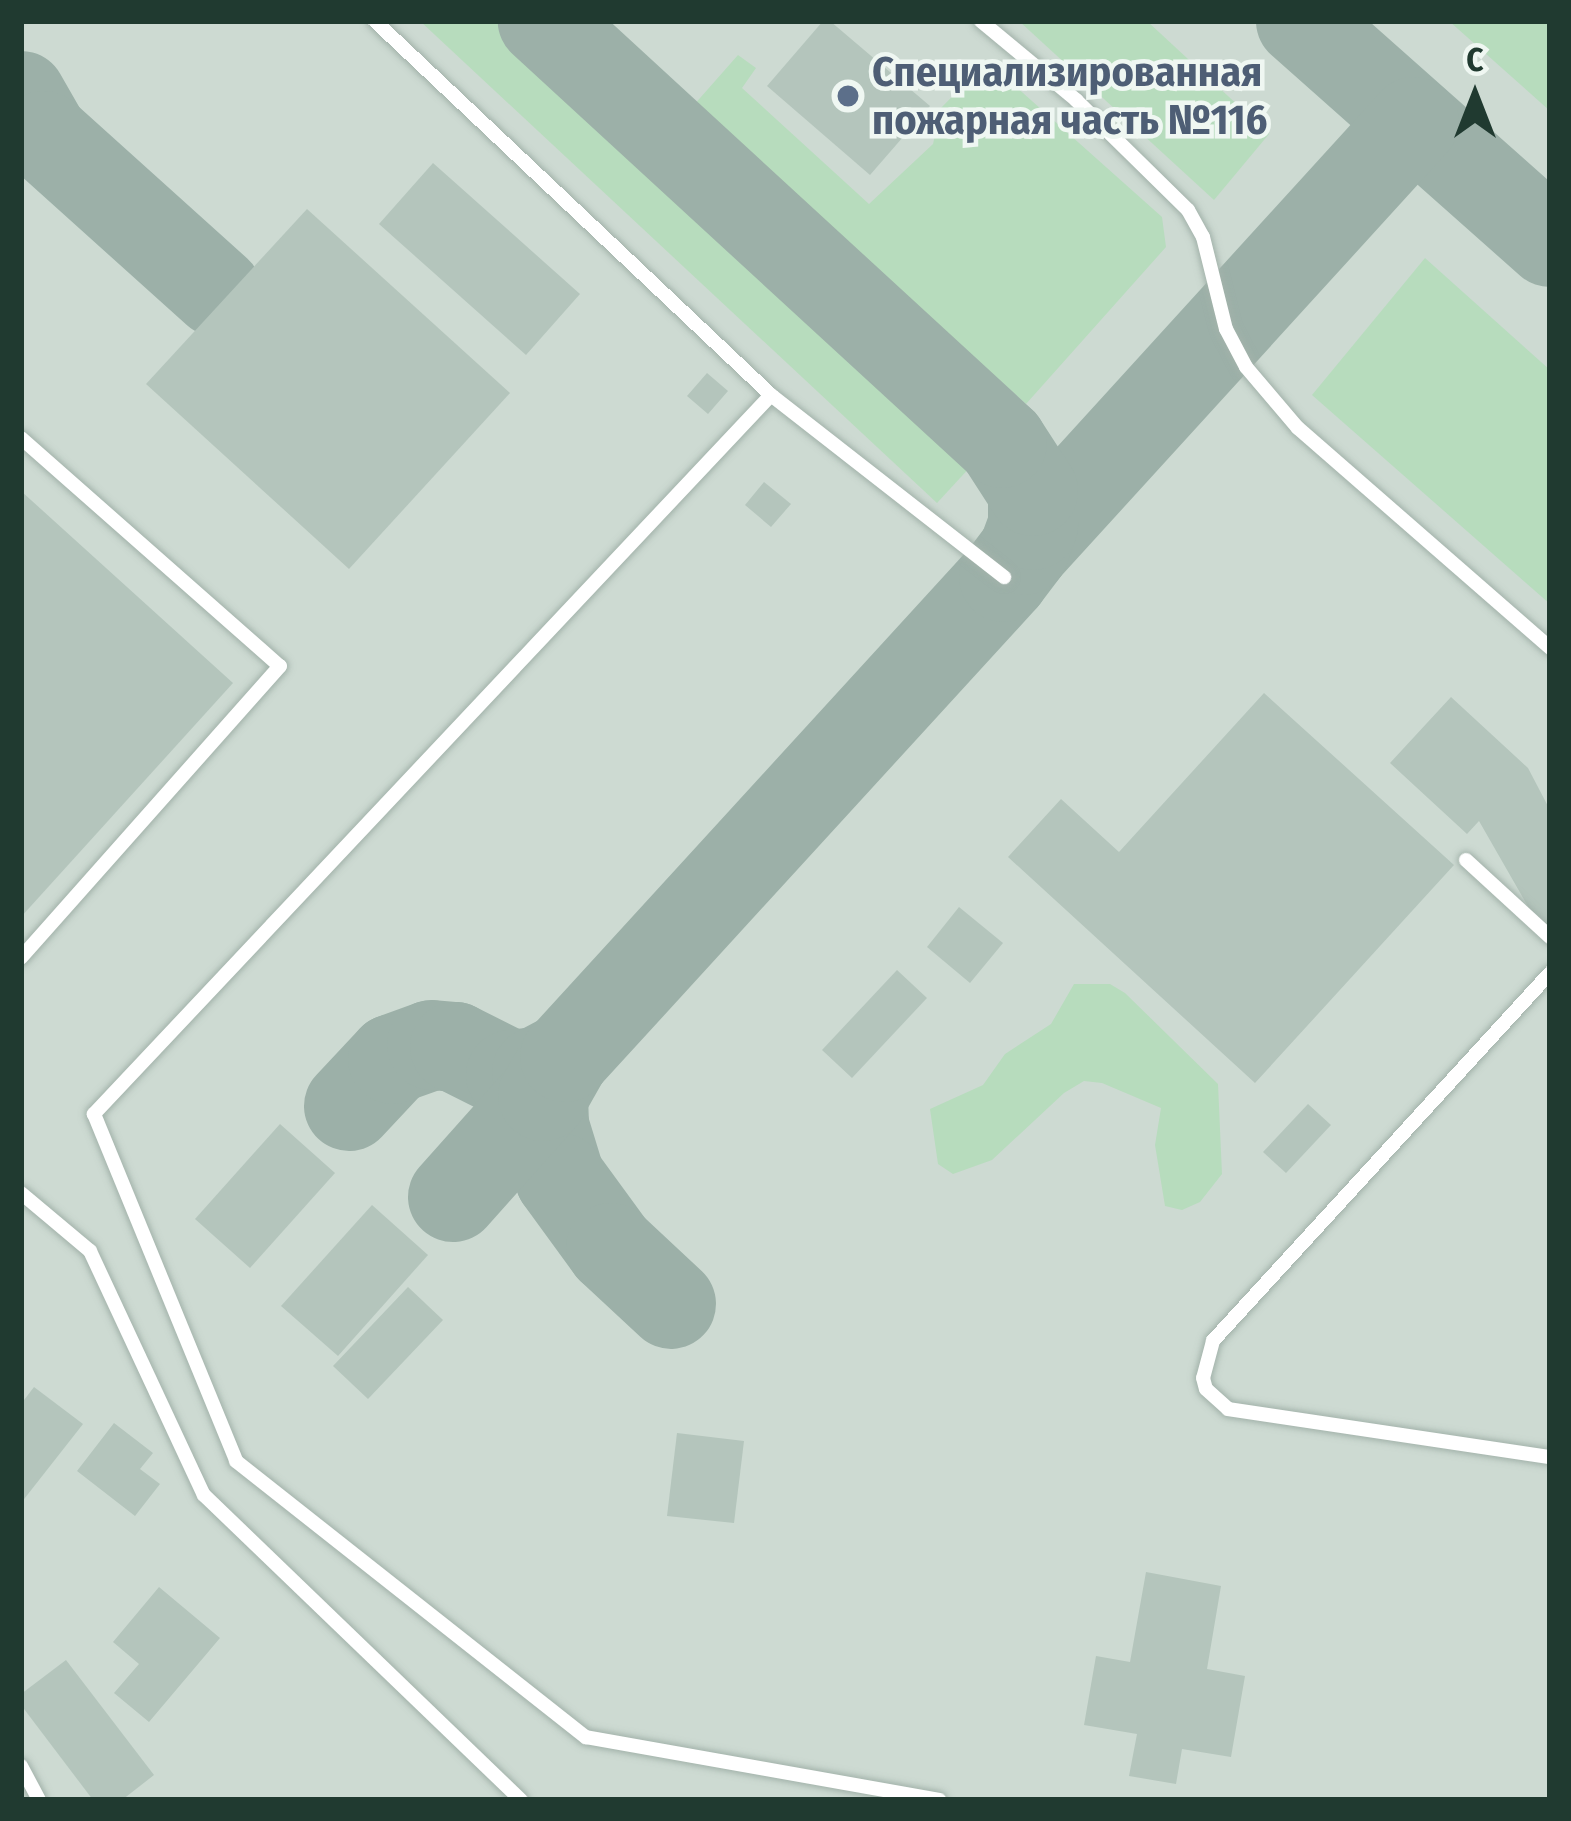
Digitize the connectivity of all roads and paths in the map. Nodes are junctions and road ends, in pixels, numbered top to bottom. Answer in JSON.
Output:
{"nodes":[{"id":1,"x":375,"y":21,"type":"edge"},
{"id":2,"x":981,"y":21,"type":"edge"},
{"id":3,"x":771,"y":395,"type":"junction"},
{"id":4,"x":21,"y":438,"type":"edge"},
{"id":5,"x":1004,"y":577,"type":"dead end"},
{"id":6,"x":1550,"y":648,"type":"edge"},
{"id":7,"x":1466,"y":860,"type":"dead end"},
{"id":8,"x":1550,"y":937,"type":"edge"},
{"id":9,"x":21,"y":958,"type":"edge"},
{"id":10,"x":1550,"y":973,"type":"edge"},
{"id":11,"x":21,"y":1193,"type":"edge"},
{"id":12,"x":1550,"y":1457,"type":"edge"},
{"id":13,"x":21,"y":1766,"type":"edge"},
{"id":14,"x":39,"y":1800,"type":"edge"},
{"id":15,"x":520,"y":1800,"type":"edge"},
{"id":16,"x":939,"y":1800,"type":"edge"}],
"edges":[{"from":1,"to":3,"type":"lane"},
{"from":2,"to":6,"type":"lane"},
{"from":3,"to":5,"type":"lane"},
{"from":3,"to":16,"type":"lane"},
{"from":4,"to":9,"type":"lane"},
{"from":7,"to":8,"type":"lane"},
{"from":10,"to":12,"type":"lane"},
{"from":11,"to":15,"type":"lane"},
{"from":13,"to":14,"type":"lane"}]}
